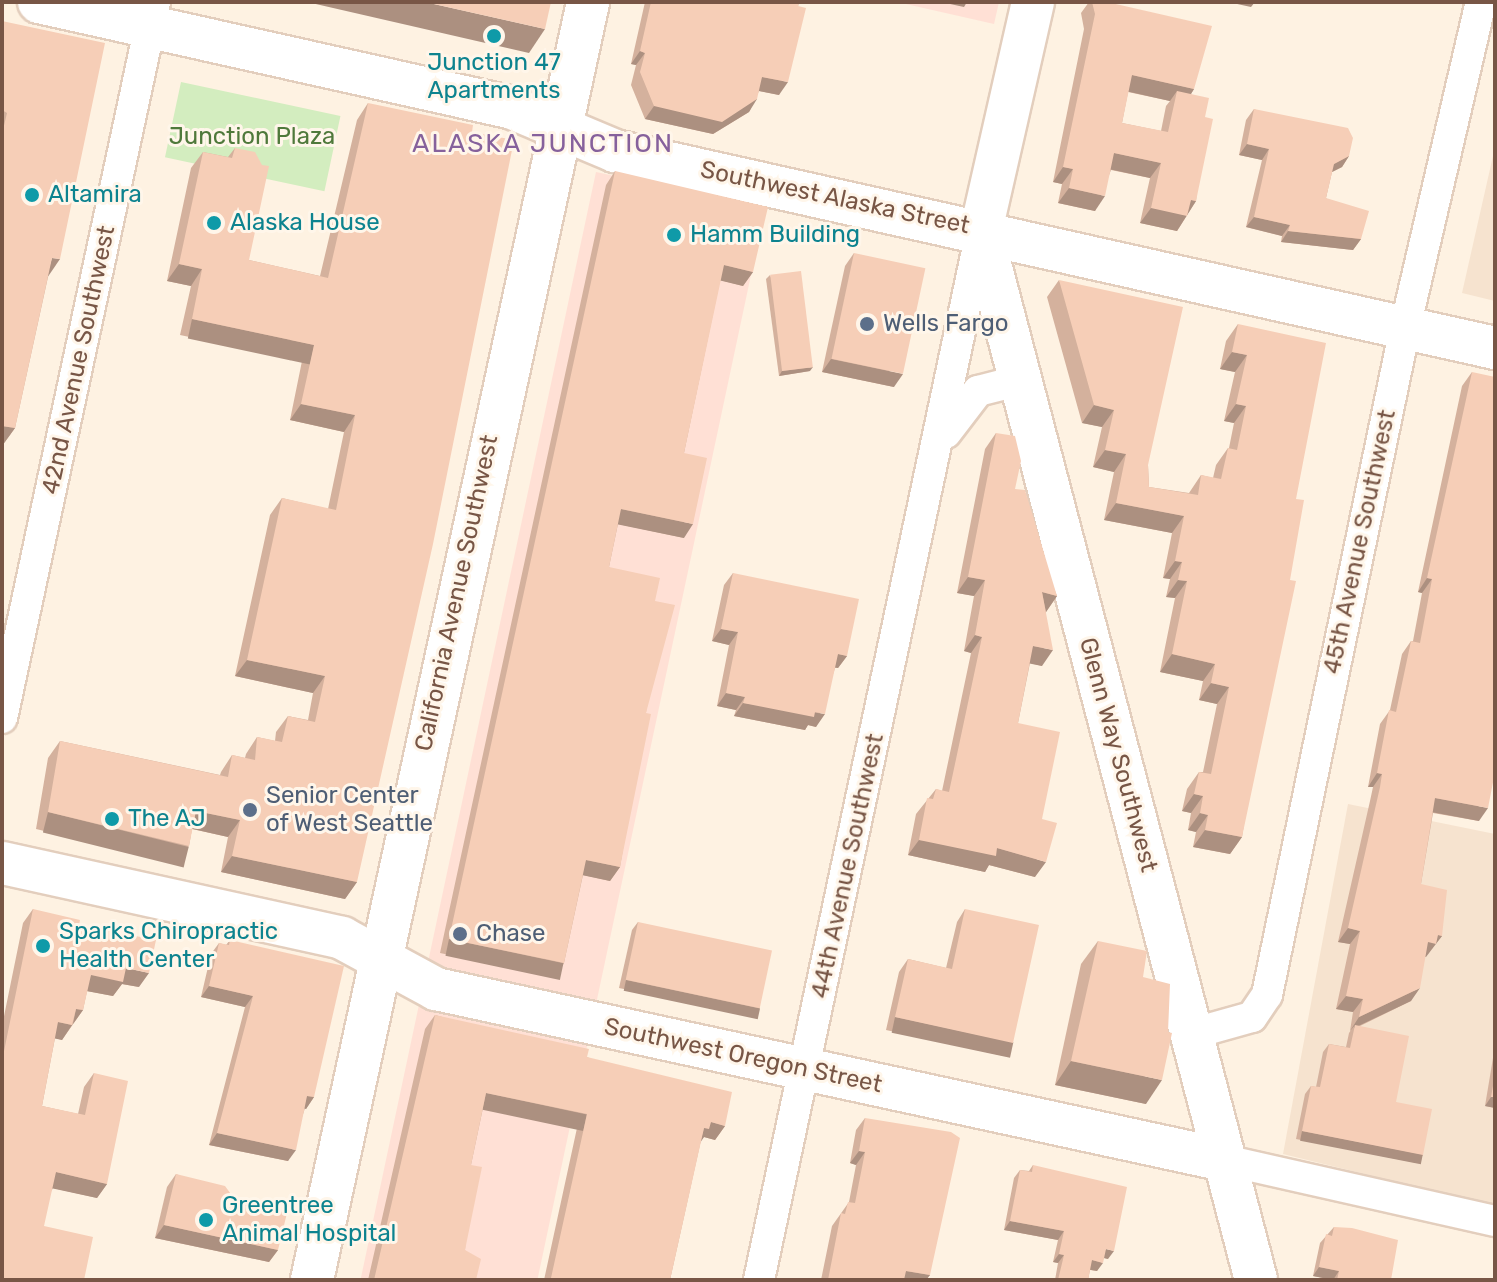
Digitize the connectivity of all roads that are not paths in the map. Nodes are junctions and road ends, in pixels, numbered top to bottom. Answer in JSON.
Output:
{"nodes":[{"id":1,"x":39,"y":2,"type":"edge"},
{"id":2,"x":588,"y":2,"type":"edge"},
{"id":3,"x":1033,"y":2,"type":"edge"},
{"id":4,"x":1481,"y":2,"type":"edge"},
{"id":5,"x":153,"y":14,"type":"edge"},
{"id":6,"x":558,"y":126,"type":"junction"},
{"id":7,"x":981,"y":230,"type":"junction"},
{"id":8,"x":1405,"y":328,"type":"junction"},
{"id":9,"x":1495,"y":348,"type":"edge"},
{"id":10,"x":1021,"y":380,"type":"junction"},
{"id":11,"x":935,"y":452,"type":"junction"},
{"id":12,"x":2,"y":718,"type":"edge"},
{"id":13,"x":2,"y":863,"type":"edge"},
{"id":14,"x":379,"y":954,"type":"junction"},
{"id":15,"x":1191,"y":1034,"type":"junction"},
{"id":16,"x":806,"y":1070,"type":"junction"},
{"id":17,"x":1224,"y":1160,"type":"junction"},
{"id":18,"x":1495,"y":1221,"type":"edge"},
{"id":19,"x":312,"y":1280,"type":"edge"},
{"id":20,"x":759,"y":1280,"type":"edge"},
{"id":21,"x":1256,"y":1280,"type":"edge"}],
"edges":[{"from":1,"to":5,"type":"street","name":"Southwest Alaska Street"},
{"from":2,"to":6,"type":"street","name":"California Avenue Southwest"},
{"from":3,"to":7,"type":"street","name":"44th Avenue Southwest"},
{"from":4,"to":8,"type":"street","name":"45th Avenue Southwest"},
{"from":5,"to":6,"type":"street","name":"Southwest Alaska Street"},
{"from":5,"to":12,"type":"street","name":"42nd Avenue Southwest"},
{"from":6,"to":7,"type":"street","name":"Southwest Alaska Street"},
{"from":6,"to":14,"type":"street","name":"California Avenue Southwest"},
{"from":7,"to":8,"type":"street","name":"Southwest Alaska Street"},
{"from":7,"to":10,"type":"street","name":"Glenn Way Southwest"},
{"from":7,"to":11,"type":"street","name":"44th Avenue Southwest"},
{"from":8,"to":9,"type":"street","name":"Southwest Alaska Street"},
{"from":8,"to":15,"type":"street","name":"45th Avenue Southwest"},
{"from":10,"to":11,"type":"street","name":"44th Avenue Southwest"},
{"from":10,"to":15,"type":"street","name":"Glenn Way Southwest"},
{"from":11,"to":16,"type":"street","name":"44th Avenue Southwest"},
{"from":13,"to":14,"type":"street","name":"Southwest Oregon Street"},
{"from":14,"to":16,"type":"street","name":"Southwest Oregon Street"},
{"from":14,"to":19,"type":"street","name":"California Avenue Southwest"},
{"from":15,"to":17,"type":"street","name":"Glenn Way Southwest"},
{"from":16,"to":17,"type":"street","name":"Southwest Oregon Street"},
{"from":16,"to":20,"type":"street","name":"44th Avenue Southwest"},
{"from":17,"to":18,"type":"street","name":"Southwest Oregon Street"},
{"from":17,"to":21,"type":"street","name":"Glenn Way Southwest"}]}
